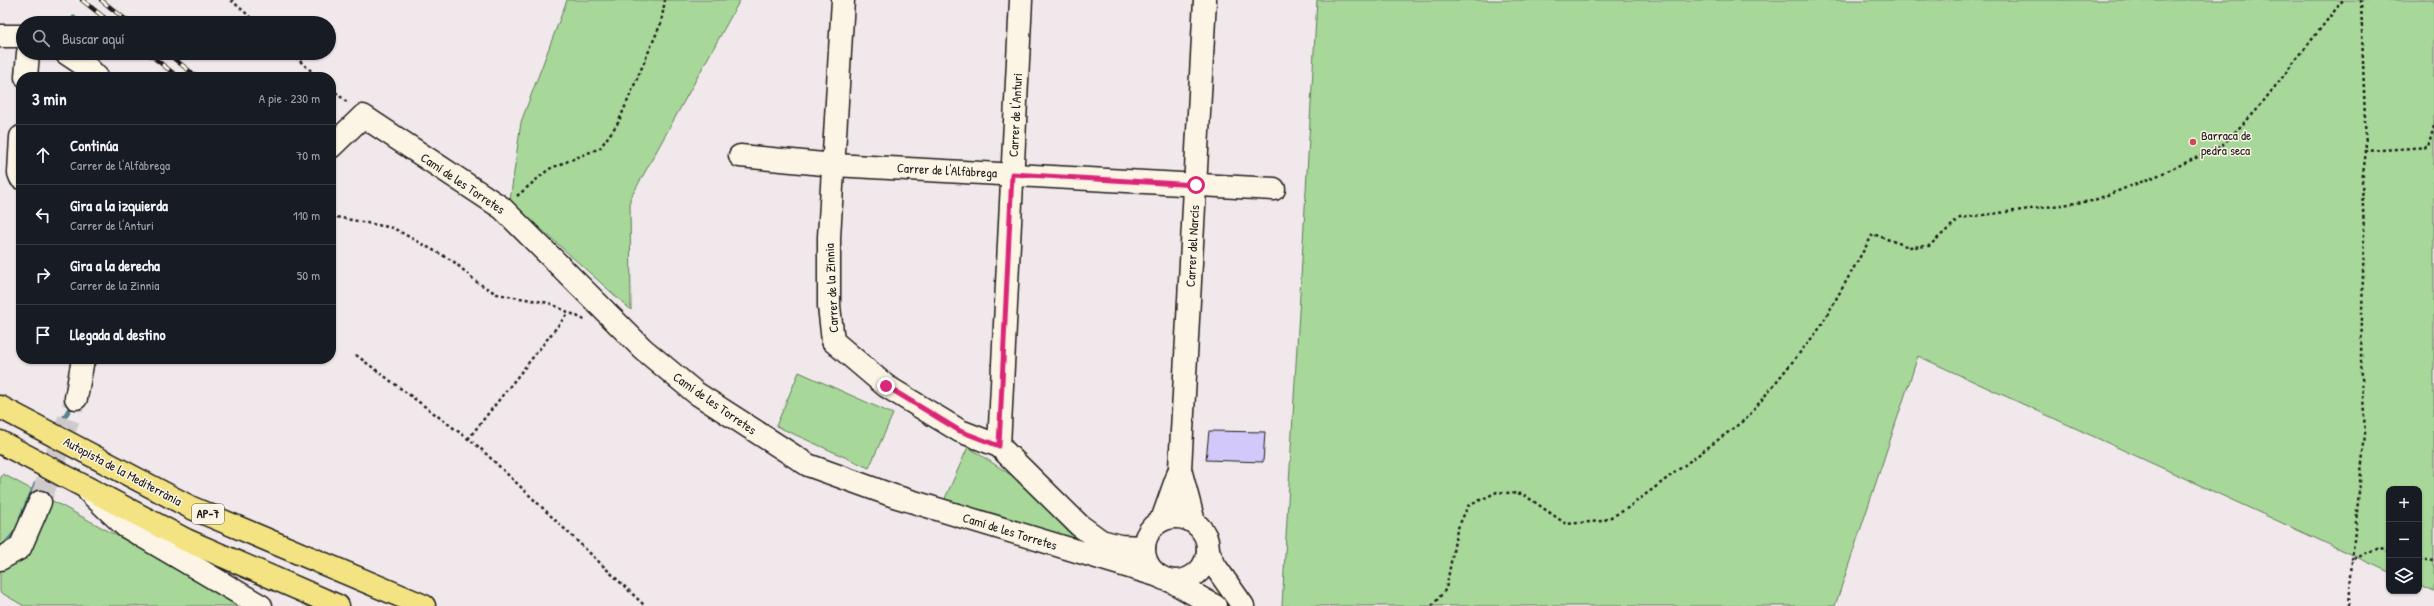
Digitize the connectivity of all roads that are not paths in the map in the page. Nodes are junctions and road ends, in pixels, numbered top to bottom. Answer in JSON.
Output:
{"nodes":[{"id":1,"x":843,"y":0,"type":"edge"},
{"id":2,"x":1021,"y":0,"type":"edge"},
{"id":3,"x":1205,"y":0,"type":"edge"},
{"id":4,"x":0,"y":36,"type":"edge"},
{"id":5,"x":16,"y":36,"type":"edge"},
{"id":6,"x":27,"y":60,"type":"edge"},
{"id":7,"x":76,"y":60,"type":"edge"},
{"id":8,"x":26,"y":72,"type":"edge"},
{"id":9,"x":92,"y":72,"type":"edge"},
{"id":10,"x":336,"y":142,"type":"edge"},
{"id":11,"x":740,"y":156,"type":"dead end"},
{"id":12,"x":834,"y":165,"type":"junction"},
{"id":13,"x":1012,"y":174,"type":"junction"},
{"id":14,"x":1196,"y":185,"type":"junction"},
{"id":15,"x":1274,"y":189,"type":"dead end"},
{"id":16,"x":82,"y":364,"type":"edge"},
{"id":17,"x":76,"y":398,"type":"tunnel mouth"},
{"id":18,"x":0,"y":406,"type":"edge"},
{"id":19,"x":0,"y":442,"type":"edge"},
{"id":20,"x":999,"y":446,"type":"junction"},
{"id":21,"x":1180,"y":468,"type":"junction"},
{"id":22,"x":81,"y":484,"type":"junction"},
{"id":23,"x":40,"y":502,"type":"tunnel mouth"},
{"id":24,"x":1162,"y":520,"type":"junction"},
{"id":25,"x":1194,"y":522,"type":"junction"},
{"id":26,"x":1144,"y":546,"type":"junction"},
{"id":27,"x":1208,"y":551,"type":"junction"},
{"id":28,"x":0,"y":559,"type":"edge"},
{"id":29,"x":1163,"y":578,"type":"junction"},
{"id":30,"x":261,"y":606,"type":"edge"},
{"id":31,"x":338,"y":606,"type":"edge"},
{"id":32,"x":424,"y":606,"type":"edge"},
{"id":33,"x":1215,"y":606,"type":"edge"},
{"id":34,"x":1243,"y":606,"type":"edge"}],
"edges":[{"from":1,"to":12,"type":"street","name":"Carrer de la Zinnia"},
{"from":2,"to":13,"type":"street","name":"Carrer de l'Anturi"},
{"from":3,"to":14,"type":"street","name":"Carrer del Narcís"},
{"from":4,"to":5,"type":"street"},
{"from":6,"to":8,"type":"street"},
{"from":7,"to":9,"type":"street"},
{"from":10,"to":29,"type":"street","name":"Camí de les Torretes"},
{"from":11,"to":12,"type":"street","name":"Carrer de l'Alfàbrega"},
{"from":12,"to":13,"type":"street","name":"Carrer de l'Alfàbrega"},
{"from":12,"to":20,"type":"street","name":"Carrer de la Zinnia"},
{"from":13,"to":14,"type":"street","name":"Carrer de l'Alfàbrega"},
{"from":13,"to":20,"type":"street","name":"Carrer de l'Anturi"},
{"from":14,"to":15,"type":"street","name":"Carrer de l'Alfàbrega"},
{"from":14,"to":21,"type":"street","name":"Carrer del Narcís"},
{"from":16,"to":17,"type":"street"},
{"from":18,"to":32,"type":"highway","name":"Autopista de la Mediterrània","number":"AP-7"},
{"from":19,"to":22,"type":"highway","number":"AP-7"},
{"from":20,"to":26,"type":"street","name":"Carrer de la Zinnia"},
{"from":21,"to":24,"type":"street","name":"Carrer del Narcís"},
{"from":21,"to":25,"type":"street","name":"Carrer del Narcís"},
{"from":22,"to":30,"type":"street"},
{"from":22,"to":31,"type":"highway","number":"AP-7"},
{"from":23,"to":28,"type":"street"},
{"from":24,"to":25,"type":"street"},
{"from":24,"to":26,"type":"street"},
{"from":25,"to":27,"type":"street"},
{"from":26,"to":29,"type":"street"},
{"from":27,"to":29,"type":"street"},
{"from":27,"to":34,"type":"street"},
{"from":29,"to":33,"type":"street","name":"Camí de les Torretes"}]}
